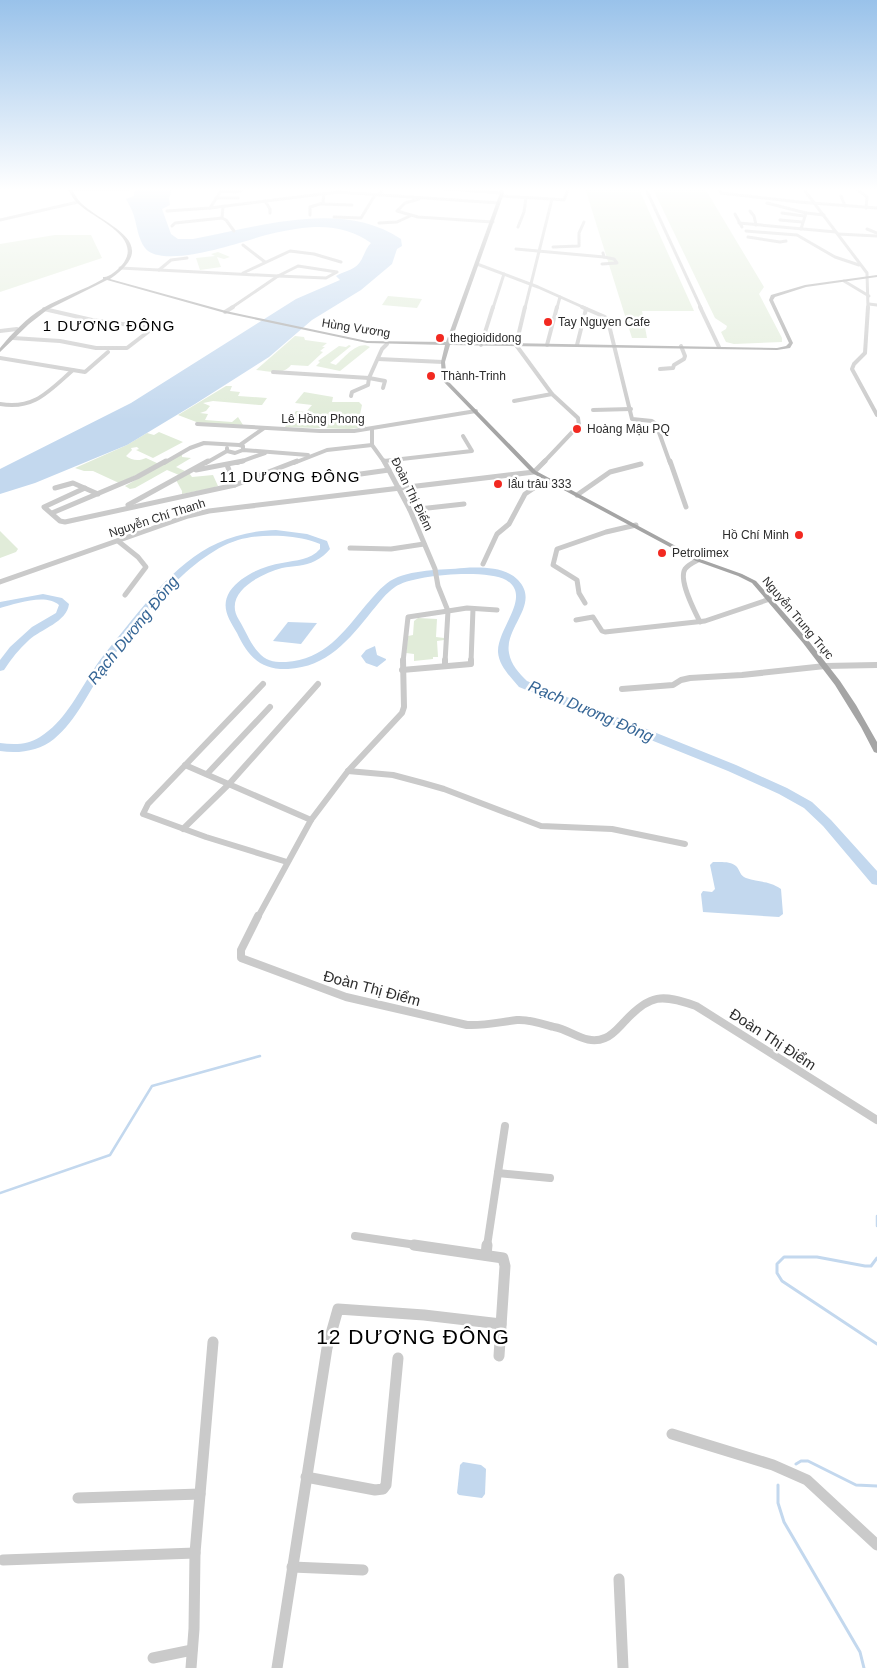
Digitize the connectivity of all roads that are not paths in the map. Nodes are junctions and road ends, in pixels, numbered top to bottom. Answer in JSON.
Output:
{"nodes":[{"id":1,"x":477,"y":264,"type":"edge"},
{"id":2,"x":123,"y":265,"type":"edge"},
{"id":3,"x":165,"y":265,"type":"edge"},
{"id":4,"x":261,"y":265,"type":"edge"},
{"id":5,"x":479,"y":265,"type":"edge"},
{"id":6,"x":536,"y":265,"type":"edge"},
{"id":7,"x":680,"y":265,"type":"edge"},
{"id":8,"x":859,"y":265,"type":"edge"},
{"id":9,"x":120,"y":268,"type":"junction"},
{"id":10,"x":159,"y":270,"type":"junction"},
{"id":11,"x":504,"y":274,"type":"junction"},
{"id":12,"x":241,"y":275,"type":"junction"},
{"id":13,"x":280,"y":275,"type":"junction"},
{"id":14,"x":877,"y":276,"type":"edge"},
{"id":15,"x":867,"y":278,"type":"junction"},
{"id":16,"x":106,"y":279,"type":"junction"},
{"id":17,"x":844,"y":281,"type":"junction"},
{"id":18,"x":531,"y":284,"type":"junction"},
{"id":19,"x":869,"y":296,"type":"junction"},
{"id":20,"x":560,"y":298,"type":"junction"},
{"id":21,"x":869,"y":304,"type":"junction"},
{"id":22,"x":877,"y":305,"type":"edge"},
{"id":23,"x":586,"y":308,"type":"junction"},
{"id":24,"x":42,"y":309,"type":"junction"},
{"id":25,"x":225,"y":312,"type":"junction"},
{"id":26,"x":2,"y":329,"type":"edge"},
{"id":27,"x":17,"y":329,"type":"junction"},
{"id":28,"x":10,"y":338,"type":"junction"},
{"id":29,"x":387,"y":344,"type":"junction"},
{"id":30,"x":448,"y":344,"type":"junction"},
{"id":31,"x":0,"y":345,"type":"edge"},
{"id":32,"x":481,"y":345,"type":"junction"},
{"id":33,"x":547,"y":345,"type":"junction"},
{"id":34,"x":516,"y":346,"type":"junction"},
{"id":35,"x":577,"y":346,"type":"junction"},
{"id":36,"x":615,"y":346,"type":"junction"},
{"id":37,"x":681,"y":346,"type":"junction"},
{"id":38,"x":719,"y":347,"type":"junction"},
{"id":39,"x":0,"y":351,"type":"edge"},
{"id":40,"x":108,"y":352,"type":"dead end"},
{"id":41,"x":0,"y":358,"type":"edge"},
{"id":42,"x":378,"y":359,"type":"junction"},
{"id":43,"x":443,"y":362,"type":"junction"},
{"id":44,"x":660,"y":369,"type":"dead end"},
{"id":45,"x":73,"y":370,"type":"junction"},
{"id":46,"x":273,"y":372,"type":"dead end"},
{"id":47,"x":369,"y":378,"type":"junction"},
{"id":48,"x":383,"y":388,"type":"dead end"},
{"id":49,"x":552,"y":394,"type":"junction"},
{"id":50,"x":351,"y":396,"type":"dead end"},
{"id":51,"x":514,"y":401,"type":"dead end"},
{"id":52,"x":0,"y":404,"type":"edge"},
{"id":53,"x":631,"y":409,"type":"junction"},
{"id":54,"x":593,"y":410,"type":"dead end"},
{"id":55,"x":476,"y":411,"type":"junction"},
{"id":56,"x":877,"y":415,"type":"edge"},
{"id":57,"x":198,"y":424,"type":"dead end"},
{"id":58,"x":264,"y":428,"type":"junction"},
{"id":59,"x":372,"y":429,"type":"junction"},
{"id":60,"x":463,"y":436,"type":"dead end"},
{"id":61,"x":232,"y":445,"type":"junction"},
{"id":62,"x":372,"y":445,"type":"junction"},
{"id":63,"x":242,"y":448,"type":"junction"},
{"id":64,"x":227,"y":451,"type":"junction"},
{"id":65,"x":269,"y":452,"type":"junction"},
{"id":66,"x":312,"y":455,"type":"junction"},
{"id":67,"x":384,"y":462,"type":"junction"},
{"id":68,"x":641,"y":464,"type":"dead end"},
{"id":69,"x":226,"y":465,"type":"junction"},
{"id":70,"x":190,"y":470,"type":"junction"},
{"id":71,"x":389,"y":470,"type":"junction"},
{"id":72,"x":534,"y":472,"type":"junction"},
{"id":73,"x":324,"y":479,"type":"dead end"},
{"id":74,"x":550,"y":482,"type":"junction"},
{"id":75,"x":235,"y":485,"type":"junction"},
{"id":76,"x":55,"y":488,"type":"dead end"},
{"id":77,"x":85,"y":488,"type":"junction"},
{"id":78,"x":398,"y":490,"type":"junction"},
{"id":79,"x":98,"y":494,"type":"junction"},
{"id":80,"x":576,"y":496,"type":"junction"},
{"id":81,"x":464,"y":504,"type":"dead end"},
{"id":82,"x":686,"y":507,"type":"dead end"},
{"id":83,"x":123,"y":508,"type":"junction"},
{"id":84,"x":410,"y":510,"type":"junction"},
{"id":85,"x":52,"y":513,"type":"junction"},
{"id":86,"x":636,"y":525,"type":"junction"},
{"id":87,"x":118,"y":541,"type":"junction"},
{"id":88,"x":424,"y":544,"type":"junction"},
{"id":89,"x":350,"y":548,"type":"dead end"},
{"id":90,"x":698,"y":560,"type":"junction"},
{"id":91,"x":484,"y":564,"type":"dead end"},
{"id":92,"x":0,"y":582,"type":"edge"},
{"id":93,"x":125,"y":595,"type":"dead end"},
{"id":94,"x":770,"y":600,"type":"junction"},
{"id":95,"x":584,"y":603,"type":"dead end"},
{"id":96,"x":473,"y":608,"type":"junction"},
{"id":97,"x":497,"y":610,"type":"dead end"},
{"id":98,"x":448,"y":611,"type":"junction"},
{"id":99,"x":576,"y":620,"type":"dead end"},
{"id":100,"x":700,"y":622,"type":"junction"},
{"id":101,"x":877,"y":665,"type":"edge"},
{"id":102,"x":446,"y":666,"type":"junction"},
{"id":103,"x":825,"y":666,"type":"junction"},
{"id":104,"x":402,"y":670,"type":"junction"},
{"id":105,"x":263,"y":684,"type":"dead end"},
{"id":106,"x":318,"y":684,"type":"dead end"},
{"id":107,"x":622,"y":689,"type":"dead end"},
{"id":108,"x":270,"y":706,"type":"dead end"},
{"id":109,"x":877,"y":750,"type":"edge"},
{"id":110,"x":185,"y":765,"type":"junction"},
{"id":111,"x":348,"y":771,"type":"junction"},
{"id":112,"x":207,"y":774,"type":"junction"},
{"id":113,"x":229,"y":784,"type":"junction"},
{"id":114,"x":311,"y":820,"type":"junction"},
{"id":115,"x":183,"y":829,"type":"junction"},
{"id":116,"x":684,"y":844,"type":"dead end"},
{"id":117,"x":287,"y":862,"type":"junction"},
{"id":118,"x":877,"y":1120,"type":"edge"},
{"id":119,"x":505,"y":1126,"type":"dead end"},
{"id":120,"x":498,"y":1173,"type":"junction"},
{"id":121,"x":550,"y":1178,"type":"dead end"},
{"id":122,"x":355,"y":1236,"type":"dead end"},
{"id":123,"x":486,"y":1255,"type":"junction"},
{"id":124,"x":501,"y":1324,"type":"junction"},
{"id":125,"x":213,"y":1342,"type":"dead end"},
{"id":126,"x":499,"y":1356,"type":"dead end"},
{"id":127,"x":398,"y":1358,"type":"dead end"},
{"id":128,"x":672,"y":1434,"type":"dead end"},
{"id":129,"x":306,"y":1477,"type":"junction"},
{"id":130,"x":200,"y":1494,"type":"junction"},
{"id":131,"x":78,"y":1498,"type":"dead end"},
{"id":132,"x":877,"y":1546,"type":"edge"},
{"id":133,"x":195,"y":1553,"type":"junction"},
{"id":134,"x":3,"y":1560,"type":"dead end"},
{"id":135,"x":292,"y":1567,"type":"junction"},
{"id":136,"x":363,"y":1570,"type":"dead end"},
{"id":137,"x":620,"y":1579,"type":"dead end"},
{"id":138,"x":192,"y":1650,"type":"junction"},
{"id":139,"x":152,"y":1658,"type":"dead end"},
{"id":140,"x":191,"y":1668,"type":"edge"},
{"id":141,"x":278,"y":1668,"type":"edge"},
{"id":142,"x":623,"y":1668,"type":"edge"}],
"edges":[{"from":1,"to":30,"type":"main road"},
{"from":2,"to":9,"type":"main road"},
{"from":3,"to":10,"type":"street"},
{"from":4,"to":12,"type":"street"},
{"from":5,"to":11,"type":"street"},
{"from":6,"to":18,"type":"street"},
{"from":7,"to":38,"type":"street"},
{"from":8,"to":15,"type":"street"},
{"from":9,"to":10,"type":"street"},
{"from":9,"to":16,"type":"main road"},
{"from":10,"to":12,"type":"street"},
{"from":11,"to":18,"type":"street"},
{"from":11,"to":32,"type":"street"},
{"from":12,"to":13,"type":"street"},
{"from":13,"to":13,"type":"street"},
{"from":13,"to":25,"type":"street"},
{"from":14,"to":15,"type":"main road","name":"Hùng Vương"},
{"from":15,"to":17,"type":"main road","name":"Hùng Vương"},
{"from":15,"to":19,"type":"street"},
{"from":16,"to":24,"type":"main road"},
{"from":16,"to":25,"type":"main road"},
{"from":17,"to":19,"type":"street"},
{"from":17,"to":38,"type":"main road","name":"Hùng Vương"},
{"from":18,"to":20,"type":"street"},
{"from":18,"to":34,"type":"street"},
{"from":19,"to":21,"type":"street"},
{"from":20,"to":23,"type":"street"},
{"from":20,"to":33,"type":"street"},
{"from":21,"to":22,"type":"street"},
{"from":21,"to":56,"type":"street"},
{"from":23,"to":35,"type":"street"},
{"from":23,"to":36,"type":"street"},
{"from":24,"to":27,"type":"main road"},
{"from":24,"to":28,"type":"main road"},
{"from":24,"to":28,"type":"street"},
{"from":25,"to":29,"type":"main road","name":"Hùng Vương"},
{"from":26,"to":27,"type":"street"},
{"from":27,"to":28,"type":"main road"},
{"from":28,"to":31,"type":"main road"},
{"from":28,"to":39,"type":"main road"},
{"from":29,"to":30,"type":"main road","name":"Hùng Vương"},
{"from":29,"to":42,"type":"street"},
{"from":30,"to":32,"type":"main road","name":"Hùng Vương"},
{"from":30,"to":43,"type":"main road"},
{"from":32,"to":34,"type":"main road","name":"Hùng Vương"},
{"from":33,"to":34,"type":"main road","name":"Hùng Vương"},
{"from":33,"to":35,"type":"main road","name":"Hùng Vương"},
{"from":34,"to":49,"type":"street"},
{"from":35,"to":36,"type":"main road","name":"Hùng Vương"},
{"from":36,"to":37,"type":"main road","name":"Hùng Vương"},
{"from":36,"to":53,"type":"street"},
{"from":37,"to":38,"type":"main road","name":"Hùng Vương"},
{"from":37,"to":44,"type":"street"},
{"from":40,"to":45,"type":"street"},
{"from":41,"to":45,"type":"street"},
{"from":42,"to":43,"type":"street"},
{"from":42,"to":47,"type":"street"},
{"from":43,"to":55,"type":"main road","name":"Nguyễn Trung Trực"},
{"from":45,"to":52,"type":"street"},
{"from":46,"to":47,"type":"street"},
{"from":47,"to":48,"type":"street"},
{"from":47,"to":50,"type":"street"},
{"from":49,"to":51,"type":"street"},
{"from":49,"to":72,"type":"street"},
{"from":53,"to":54,"type":"street"},
{"from":53,"to":82,"type":"street"},
{"from":55,"to":59,"type":"street","name":"Lê Hồng Phong"},
{"from":55,"to":72,"type":"main road","name":"Nguyễn Trung Trực"},
{"from":57,"to":58,"type":"street","name":"Lê Hồng Phong"},
{"from":58,"to":59,"type":"street","name":"Lê Hồng Phong"},
{"from":58,"to":63,"type":"street"},
{"from":59,"to":62,"type":"street","name":"Đoàn Thị Điểm"},
{"from":60,"to":67,"type":"street"},
{"from":61,"to":63,"type":"street"},
{"from":61,"to":64,"type":"street"},
{"from":61,"to":79,"type":"street"},
{"from":62,"to":66,"type":"street"},
{"from":62,"to":67,"type":"street","name":"Đoàn Thị Điểm"},
{"from":63,"to":64,"type":"street"},
{"from":63,"to":65,"type":"street"},
{"from":64,"to":70,"type":"street"},
{"from":65,"to":66,"type":"street"},
{"from":65,"to":69,"type":"street"},
{"from":66,"to":75,"type":"street"},
{"from":67,"to":71,"type":"street","name":"Đoàn Thị Điểm"},
{"from":68,"to":80,"type":"street"},
{"from":69,"to":70,"type":"street"},
{"from":69,"to":75,"type":"street"},
{"from":70,"to":83,"type":"street"},
{"from":71,"to":73,"type":"street"},
{"from":71,"to":78,"type":"street","name":"Đoàn Thị Điểm"},
{"from":72,"to":74,"type":"main road","name":"Nguyễn Trung Trực"},
{"from":72,"to":78,"type":"street","name":"Nguyễn Chí Thanh"},
{"from":74,"to":80,"type":"main road","name":"Nguyễn Trung Trực"},
{"from":74,"to":91,"type":"street"},
{"from":75,"to":83,"type":"street"},
{"from":76,"to":77,"type":"street"},
{"from":77,"to":79,"type":"street"},
{"from":77,"to":85,"type":"street"},
{"from":78,"to":84,"type":"street","name":"Đoàn Thị Điểm"},
{"from":78,"to":87,"type":"street","name":"Nguyễn Chí Thanh"},
{"from":79,"to":85,"type":"street"},
{"from":80,"to":86,"type":"main road","name":"Nguyễn Trung Trực"},
{"from":81,"to":84,"type":"street"},
{"from":83,"to":85,"type":"street"},
{"from":84,"to":88,"type":"street","name":"Đoàn Thị Điểm"},
{"from":86,"to":90,"type":"main road","name":"Nguyễn Trung Trực"},
{"from":86,"to":95,"type":"street"},
{"from":87,"to":92,"type":"street","name":"Nguyễn Chí Thanh"},
{"from":87,"to":93,"type":"street"},
{"from":88,"to":89,"type":"street"},
{"from":88,"to":98,"type":"street","name":"Đoàn Thị Điểm"},
{"from":90,"to":94,"type":"main road","name":"Nguyễn Trung Trực"},
{"from":90,"to":100,"type":"street"},
{"from":94,"to":100,"type":"street"},
{"from":94,"to":103,"type":"main road","name":"Nguyễn Trung Trực"},
{"from":96,"to":97,"type":"street"},
{"from":96,"to":98,"type":"street"},
{"from":96,"to":102,"type":"street"},
{"from":98,"to":102,"type":"street"},
{"from":98,"to":104,"type":"street","name":"Đoàn Thị Điểm"},
{"from":99,"to":100,"type":"street"},
{"from":101,"to":103,"type":"street"},
{"from":102,"to":104,"type":"street"},
{"from":103,"to":107,"type":"street"},
{"from":103,"to":109,"type":"main road","name":"Nguyễn Trung Trực"},
{"from":104,"to":111,"type":"street","name":"Đoàn Thị Điểm"},
{"from":105,"to":110,"type":"street"},
{"from":106,"to":113,"type":"street"},
{"from":108,"to":112,"type":"street"},
{"from":110,"to":112,"type":"street"},
{"from":110,"to":115,"type":"street"},
{"from":111,"to":114,"type":"street","name":"Đoàn Thị Điểm"},
{"from":111,"to":116,"type":"street"},
{"from":112,"to":113,"type":"street"},
{"from":113,"to":114,"type":"street"},
{"from":113,"to":115,"type":"street"},
{"from":114,"to":117,"type":"street","name":"Đoàn Thị Điểm"},
{"from":115,"to":117,"type":"street"},
{"from":117,"to":118,"type":"street","name":"Đoàn Thị Điểm"},
{"from":119,"to":120,"type":"street"},
{"from":120,"to":121,"type":"street"},
{"from":120,"to":123,"type":"street"},
{"from":122,"to":123,"type":"street"},
{"from":123,"to":124,"type":"street"},
{"from":124,"to":126,"type":"street"},
{"from":124,"to":129,"type":"street"},
{"from":125,"to":130,"type":"street"},
{"from":127,"to":129,"type":"street"},
{"from":128,"to":132,"type":"street"},
{"from":129,"to":135,"type":"street"},
{"from":130,"to":131,"type":"street"},
{"from":130,"to":133,"type":"street"},
{"from":133,"to":134,"type":"street"},
{"from":133,"to":138,"type":"street"},
{"from":135,"to":136,"type":"street"},
{"from":135,"to":141,"type":"street"},
{"from":137,"to":142,"type":"street"},
{"from":138,"to":139,"type":"street"},
{"from":138,"to":140,"type":"street"}]}
